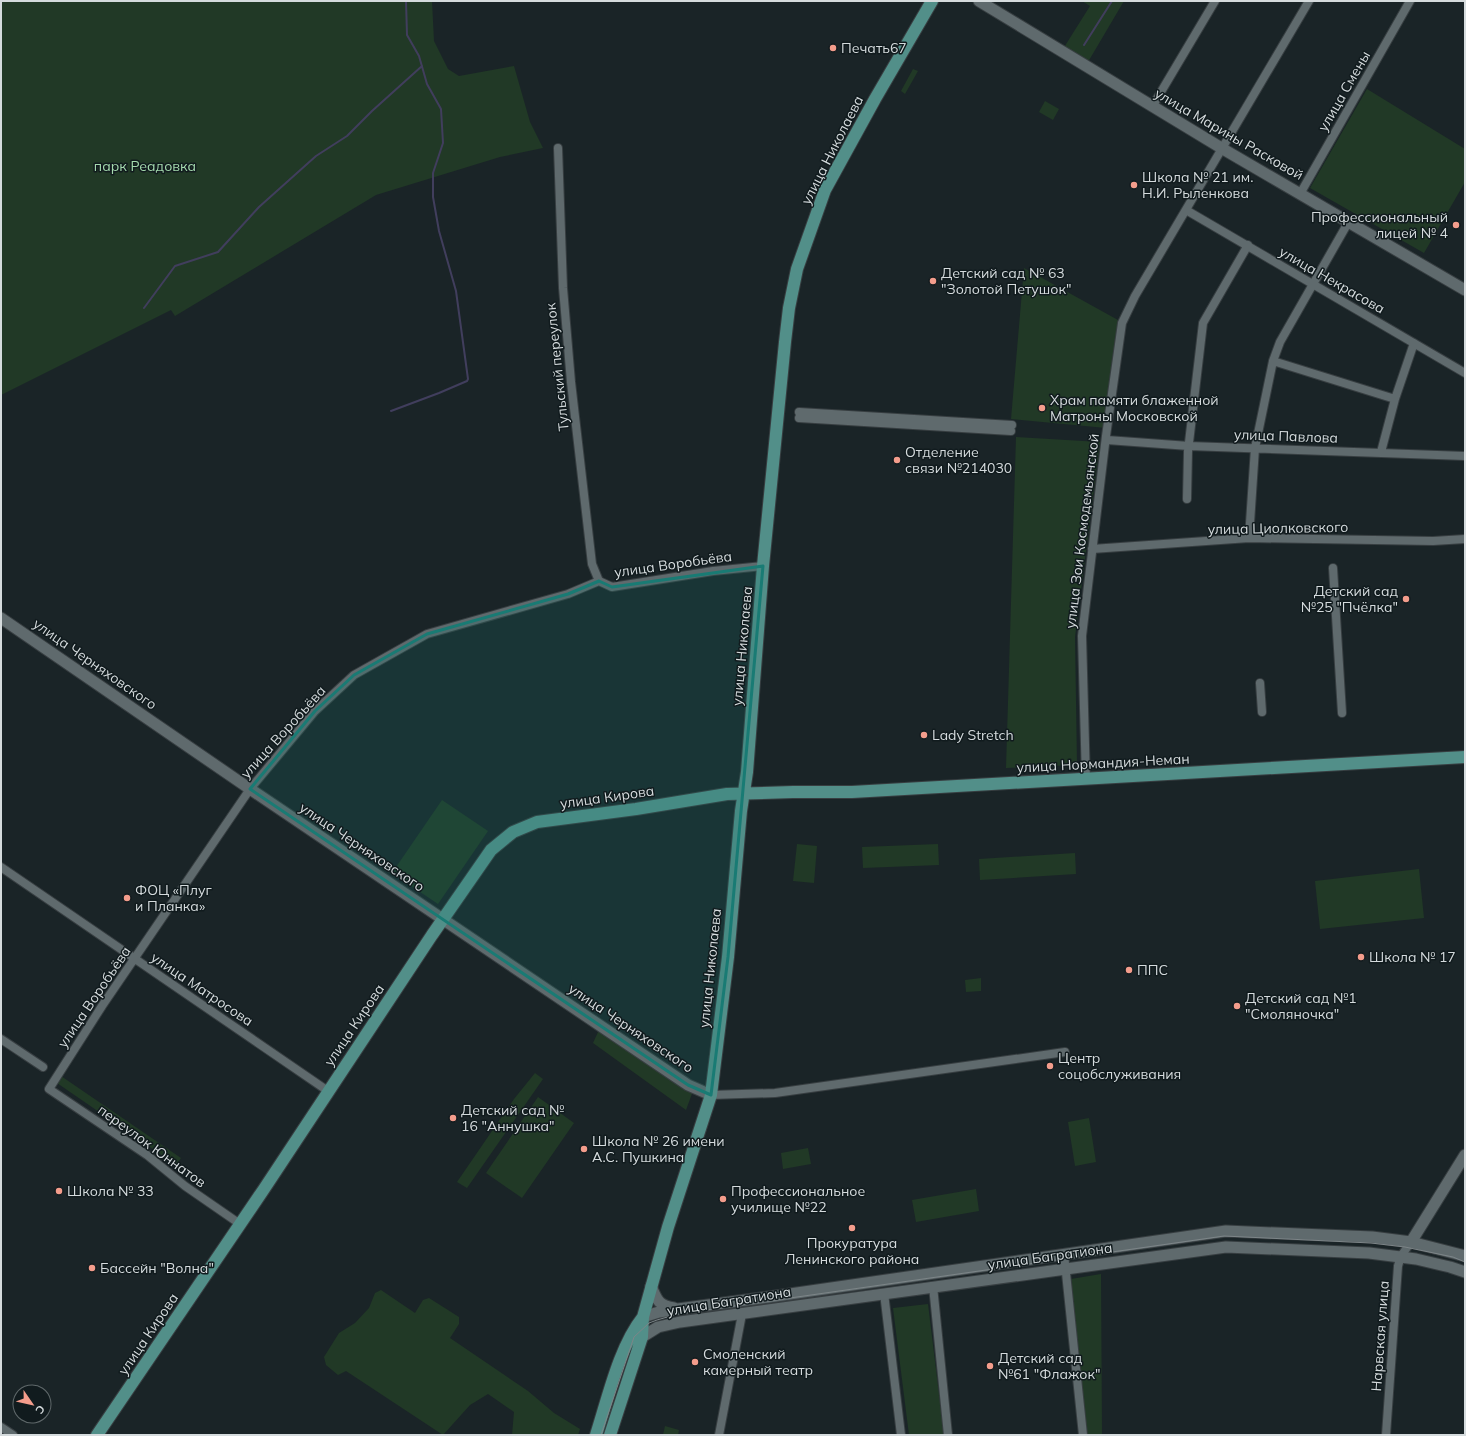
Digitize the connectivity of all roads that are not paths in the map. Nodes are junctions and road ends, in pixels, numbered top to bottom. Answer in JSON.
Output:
{"nodes":[{"id":1,"x":932,"y":1,"type":"edge"},
{"id":2,"x":979,"y":1,"type":"edge"},
{"id":3,"x":1215,"y":1,"type":"edge"},
{"id":4,"x":1309,"y":1,"type":"edge"},
{"id":5,"x":1410,"y":1,"type":"edge"},
{"id":6,"x":1152,"y":107,"type":"junction"},
{"id":7,"x":558,"y":148,"type":"dead end"},
{"id":8,"x":1223,"y":149,"type":"junction"},
{"id":9,"x":1300,"y":194,"type":"junction"},
{"id":10,"x":1186,"y":210,"type":"junction"},
{"id":11,"x":1349,"y":221,"type":"junction"},
{"id":12,"x":1248,"y":246,"type":"junction"},
{"id":13,"x":1314,"y":284,"type":"junction"},
{"id":14,"x":1465,"y":290,"type":"edge"},
{"id":15,"x":1414,"y":343,"type":"junction"},
{"id":16,"x":1272,"y":360,"type":"junction"},
{"id":17,"x":1465,"y":373,"type":"edge"},
{"id":18,"x":1395,"y":399,"type":"junction"},
{"id":19,"x":799,"y":415,"type":"dead end"},
{"id":20,"x":1012,"y":428,"type":"dead end"},
{"id":21,"x":1107,"y":440,"type":"junction"},
{"id":22,"x":1189,"y":446,"type":"junction"},
{"id":23,"x":1255,"y":448,"type":"junction"},
{"id":24,"x":1381,"y":452,"type":"junction"},
{"id":25,"x":1465,"y":456,"type":"edge"},
{"id":26,"x":1187,"y":499,"type":"dead end"},
{"id":27,"x":1249,"y":538,"type":"junction"},
{"id":28,"x":1465,"y":539,"type":"edge"},
{"id":29,"x":1092,"y":549,"type":"junction"},
{"id":30,"x":763,"y":566,"type":"junction"},
{"id":31,"x":1333,"y":568,"type":"dead end"},
{"id":32,"x":599,"y":581,"type":"junction"},
{"id":33,"x":1,"y":618,"type":"edge"},
{"id":34,"x":1260,"y":683,"type":"dead end"},
{"id":35,"x":1262,"y":712,"type":"dead end"},
{"id":36,"x":1342,"y":713,"type":"dead end"},
{"id":37,"x":1465,"y":757,"type":"edge"},
{"id":38,"x":1086,"y":780,"type":"junction"},
{"id":39,"x":250,"y":789,"type":"junction"},
{"id":40,"x":744,"y":793,"type":"junction"},
{"id":41,"x":1,"y":867,"type":"edge"},
{"id":42,"x":443,"y":919,"type":"junction"},
{"id":43,"x":135,"y":959,"type":"junction"},
{"id":44,"x":1,"y":1039,"type":"edge"},
{"id":45,"x":1064,"y":1052,"type":"dead end"},
{"id":46,"x":43,"y":1067,"type":"dead end"},
{"id":47,"x":48,"y":1089,"type":"joint"},
{"id":48,"x":328,"y":1091,"type":"junction"},
{"id":49,"x":711,"y":1095,"type":"junction"},
{"id":50,"x":1465,"y":1155,"type":"edge"},
{"id":51,"x":240,"y":1224,"type":"junction"},
{"id":52,"x":1411,"y":1242,"type":"junction"},
{"id":53,"x":1064,"y":1254,"type":"junction"},
{"id":54,"x":1401,"y":1256,"type":"junction"},
{"id":55,"x":1465,"y":1256,"type":"edge"},
{"id":56,"x":1067,"y":1269,"type":"junction"},
{"id":57,"x":1465,"y":1272,"type":"edge"},
{"id":58,"x":651,"y":1286,"type":"junction"},
{"id":59,"x":933,"y":1286,"type":"junction"},
{"id":60,"x":884,"y":1294,"type":"junction"},
{"id":61,"x":678,"y":1309,"type":"junction"},
{"id":62,"x":742,"y":1314,"type":"junction"},
{"id":63,"x":648,"y":1315,"type":"junction"},
{"id":64,"x":658,"y":1327,"type":"junction"},
{"id":65,"x":642,"y":1337,"type":"junction"},
{"id":66,"x":1,"y":1427,"type":"edge"},
{"id":67,"x":14,"y":1435,"type":"edge"},
{"id":68,"x":97,"y":1435,"type":"edge"},
{"id":69,"x":596,"y":1435,"type":"edge"},
{"id":70,"x":610,"y":1435,"type":"edge"},
{"id":71,"x":719,"y":1435,"type":"edge"},
{"id":72,"x":901,"y":1435,"type":"edge"},
{"id":73,"x":948,"y":1435,"type":"edge"},
{"id":74,"x":1083,"y":1435,"type":"edge"},
{"id":75,"x":1386,"y":1435,"type":"edge"}],
"edges":[{"from":1,"to":30,"type":"main road","name":"улица Николаева"},
{"from":2,"to":6,"type":"main road","name":"улица Марины Расковой"},
{"from":3,"to":6,"type":"street"},
{"from":4,"to":8,"type":"street","name":"улица Зои Космодемьянской"},
{"from":5,"to":9,"type":"street","name":"улица Смены"},
{"from":6,"to":8,"type":"main road","name":"улица Марины Расковой"},
{"from":7,"to":32,"type":"street","name":"Тульский переулок"},
{"from":8,"to":9,"type":"main road","name":"улица Марины Расковой"},
{"from":8,"to":10,"type":"street","name":"улица Зои Космодемьянской"},
{"from":9,"to":11,"type":"main road","name":"улица Марины Расковой"},
{"from":10,"to":12,"type":"street","name":"улица Некрасова"},
{"from":10,"to":21,"type":"street","name":"улица Зои Космодемьянской"},
{"from":11,"to":13,"type":"street"},
{"from":11,"to":14,"type":"main road","name":"улица Марины Расковой"},
{"from":12,"to":13,"type":"street","name":"улица Некрасова"},
{"from":12,"to":22,"type":"street"},
{"from":13,"to":15,"type":"street","name":"улица Некрасова"},
{"from":13,"to":16,"type":"street"},
{"from":15,"to":17,"type":"street","name":"улица Некрасова"},
{"from":15,"to":18,"type":"street"},
{"from":16,"to":18,"type":"street"},
{"from":16,"to":23,"type":"street"},
{"from":18,"to":24,"type":"street"},
{"from":19,"to":20,"type":"street"},
{"from":21,"to":22,"type":"street","name":"улица Павлова"},
{"from":21,"to":29,"type":"street","name":"улица Зои Космодемьянской"},
{"from":22,"to":23,"type":"street","name":"улица Павлова"},
{"from":22,"to":26,"type":"street"},
{"from":23,"to":24,"type":"street","name":"улица Павлова"},
{"from":23,"to":27,"type":"street"},
{"from":24,"to":25,"type":"street","name":"улица Павлова"},
{"from":27,"to":28,"type":"street","name":"улица Циолковского"},
{"from":27,"to":29,"type":"street","name":"улица Циолковского"},
{"from":29,"to":38,"type":"street","name":"улица Зои Космодемьянской"},
{"from":30,"to":32,"type":"street","name":"улица Воробьёва"},
{"from":30,"to":40,"type":"main road","name":"улица Николаева"},
{"from":31,"to":36,"type":"street"},
{"from":32,"to":39,"type":"street","name":"улица Воробьёва"},
{"from":33,"to":39,"type":"main road","name":"улица Черняховского"},
{"from":34,"to":35,"type":"street"},
{"from":37,"to":38,"type":"main road","name":"улица Нормандия-Неман"},
{"from":38,"to":40,"type":"main road","name":"улица Нормандия-Неман"},
{"from":39,"to":42,"type":"main road","name":"улица Черняховского"},
{"from":39,"to":43,"type":"street","name":"улица Воробьёва"},
{"from":40,"to":42,"type":"main road","name":"улица Кирова"},
{"from":40,"to":49,"type":"main road","name":"улица Николаева"},
{"from":41,"to":43,"type":"street","name":"улица Матросова"},
{"from":42,"to":48,"type":"main road","name":"улица Кирова"},
{"from":42,"to":49,"type":"main road","name":"улица Черняховского"},
{"from":43,"to":47,"type":"street","name":"улица Воробьёва"},
{"from":43,"to":48,"type":"street","name":"улица Матросова"},
{"from":44,"to":46,"type":"street"},
{"from":45,"to":49,"type":"street"},
{"from":47,"to":51,"type":"street","name":"переулок Юннатов"},
{"from":48,"to":51,"type":"main road","name":"улица Кирова"},
{"from":49,"to":58,"type":"main road","name":"улица Николаева"},
{"from":50,"to":52,"type":"main road"},
{"from":51,"to":68,"type":"main road","name":"улица Кирова"},
{"from":52,"to":53,"type":"main road","name":"улица Багратиона"},
{"from":52,"to":54,"type":"street","name":"Нарвская улица"},
{"from":52,"to":55,"type":"main road","name":"улица Багратиона"},
{"from":53,"to":56,"type":"street"},
{"from":53,"to":61,"type":"main road","name":"улица Багратиона"},
{"from":54,"to":56,"type":"main road","name":"улица Багратиона"},
{"from":54,"to":57,"type":"main road","name":"улица Багратиона"},
{"from":54,"to":75,"type":"street","name":"Нарвская улица"},
{"from":56,"to":59,"type":"main road","name":"улица Багратиона"},
{"from":56,"to":74,"type":"street"},
{"from":58,"to":61,"type":"main road"},
{"from":58,"to":63,"type":"main road","name":"улица Николаева"},
{"from":59,"to":60,"type":"main road","name":"улица Багратиона"},
{"from":59,"to":73,"type":"street"},
{"from":60,"to":62,"type":"main road","name":"улица Багратиона"},
{"from":60,"to":72,"type":"street"},
{"from":61,"to":63,"type":"main road","name":"улица Багратиона"},
{"from":62,"to":64,"type":"main road","name":"улица Багратиона"},
{"from":62,"to":71,"type":"street"},
{"from":63,"to":64,"type":"main road"},
{"from":63,"to":65,"type":"main road","name":"улица Николаева"},
{"from":63,"to":69,"type":"main road","name":"улица Николаева"},
{"from":64,"to":65,"type":"main road","name":"улица Багратиона"},
{"from":65,"to":70,"type":"main road","name":"улица Николаева"},
{"from":66,"to":67,"type":"street"}]}
